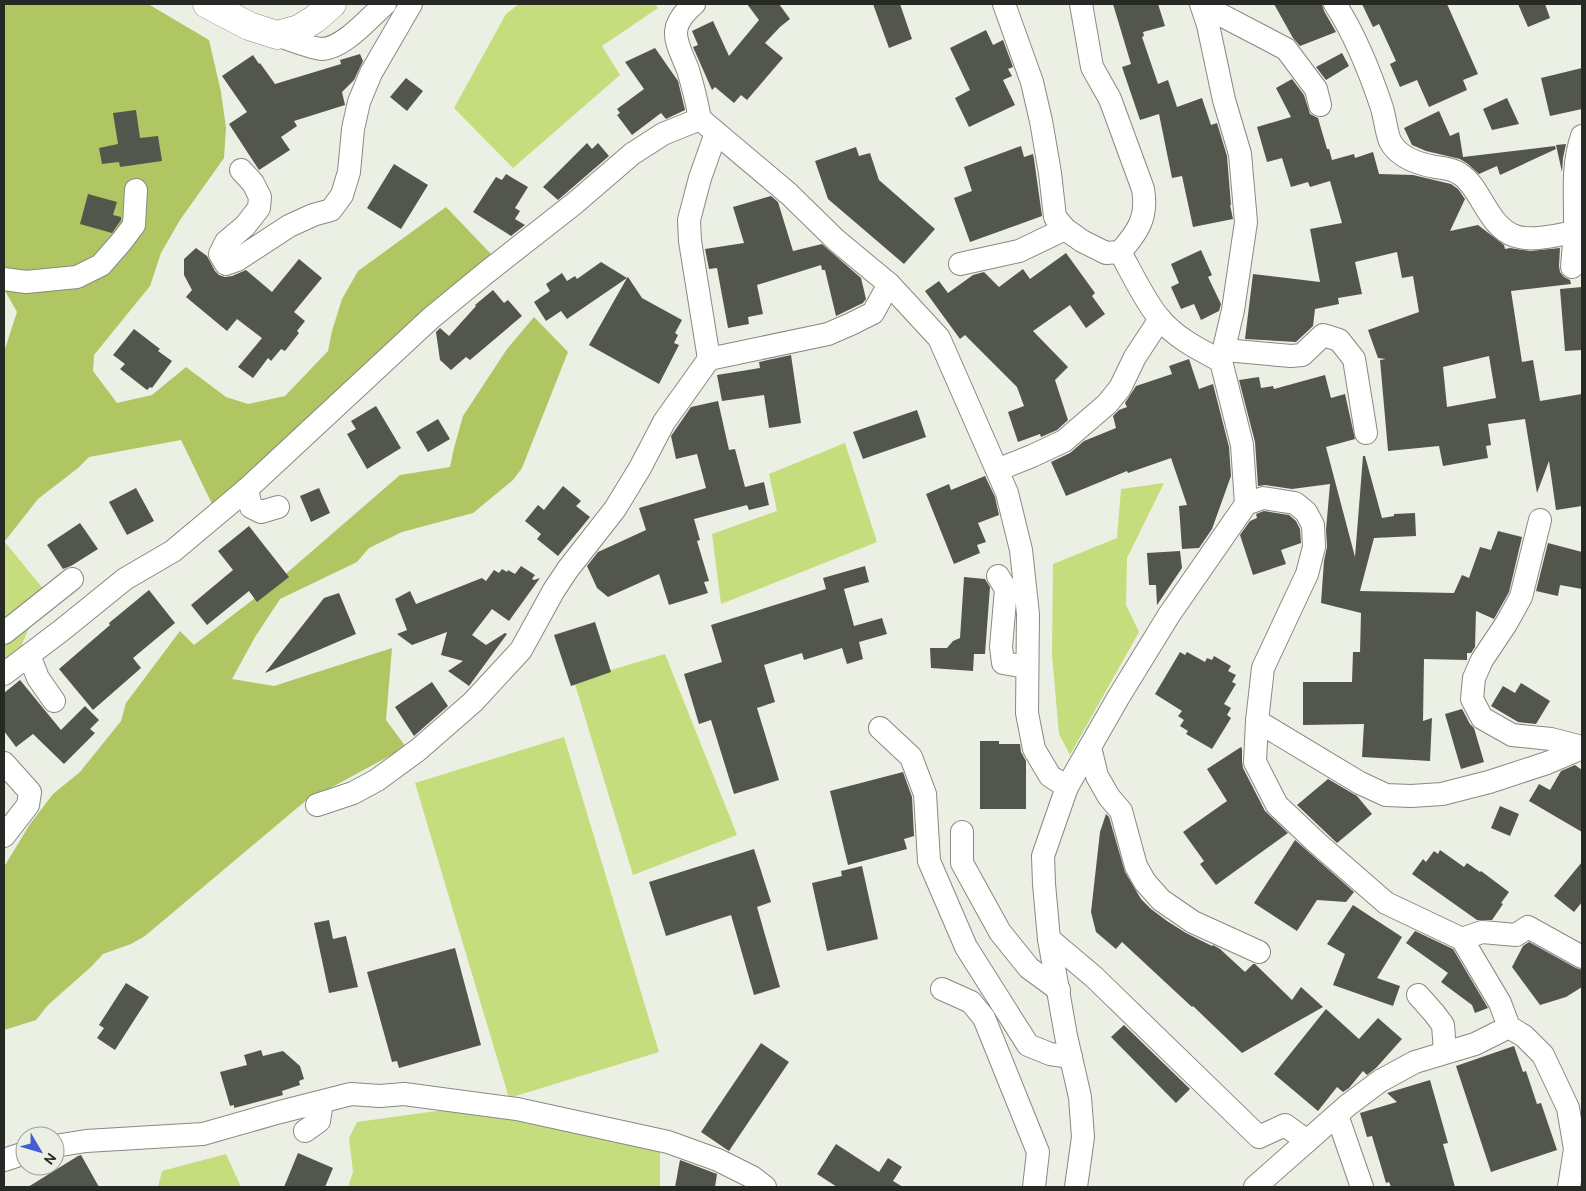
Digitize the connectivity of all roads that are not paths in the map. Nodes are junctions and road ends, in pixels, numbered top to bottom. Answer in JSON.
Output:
{"nodes":[{"id":1,"x":208,"y":4,"type":"edge"},
{"id":2,"x":332,"y":4,"type":"edge"},
{"id":3,"x":385,"y":4,"type":"edge"},
{"id":4,"x":411,"y":4,"type":"edge"},
{"id":5,"x":694,"y":4,"type":"edge"},
{"id":6,"x":1004,"y":4,"type":"edge"},
{"id":7,"x":1081,"y":4,"type":"edge"},
{"id":8,"x":1201,"y":4,"type":"edge"},
{"id":9,"x":1335,"y":4,"type":"edge"},
{"id":10,"x":277,"y":35,"type":"junction"},
{"id":11,"x":1320,"y":105,"type":"dead end"},
{"id":12,"x":708,"y":126,"type":"junction"},
{"id":13,"x":1582,"y":136,"type":"edge"},
{"id":14,"x":241,"y":170,"type":"dead end"},
{"id":15,"x":136,"y":190,"type":"dead end"},
{"id":16,"x":1064,"y":228,"type":"junction"},
{"id":17,"x":1575,"y":232,"type":"junction"},
{"id":18,"x":1120,"y":252,"type":"junction"},
{"id":19,"x":960,"y":264,"type":"dead end"},
{"id":20,"x":1572,"y":267,"type":"dead end"},
{"id":21,"x":4,"y":279,"type":"edge"},
{"id":22,"x":889,"y":284,"type":"junction"},
{"id":23,"x":1160,"y":319,"type":"junction"},
{"id":24,"x":1223,"y":355,"type":"junction"},
{"id":25,"x":709,"y":359,"type":"junction"},
{"id":26,"x":1366,"y":434,"type":"dead end"},
{"id":27,"x":997,"y":470,"type":"junction"},
{"id":28,"x":247,"y":489,"type":"junction"},
{"id":29,"x":1246,"y":504,"type":"junction"},
{"id":30,"x":278,"y":507,"type":"dead end"},
{"id":31,"x":1540,"y":520,"type":"dead end"},
{"id":32,"x":998,"y":576,"type":"dead end"},
{"id":33,"x":72,"y":579,"type":"dead end"},
{"id":34,"x":4,"y":633,"type":"edge"},
{"id":35,"x":29,"y":655,"type":"junction"},
{"id":36,"x":1027,"y":667,"type":"junction"},
{"id":37,"x":4,"y":674,"type":"edge"},
{"id":38,"x":54,"y":701,"type":"dead end"},
{"id":39,"x":1257,"y":720,"type":"junction"},
{"id":40,"x":880,"y":728,"type":"dead end"},
{"id":41,"x":1090,"y":747,"type":"junction"},
{"id":42,"x":1582,"y":747,"type":"edge"},
{"id":43,"x":4,"y":764,"type":"edge"},
{"id":44,"x":1067,"y":787,"type":"junction"},
{"id":45,"x":317,"y":805,"type":"dead end"},
{"id":46,"x":962,"y":832,"type":"dead end"},
{"id":47,"x":4,"y":836,"type":"edge"},
{"id":48,"x":1049,"y":939,"type":"junction"},
{"id":49,"x":1462,"y":939,"type":"junction"},
{"id":50,"x":1259,"y":952,"type":"dead end"},
{"id":51,"x":1582,"y":956,"type":"edge"},
{"id":52,"x":942,"y":989,"type":"dead end"},
{"id":53,"x":1059,"y":990,"type":"junction"},
{"id":54,"x":1418,"y":995,"type":"dead end"},
{"id":55,"x":1509,"y":1027,"type":"junction"},
{"id":56,"x":1445,"y":1052,"type":"junction"},
{"id":57,"x":1071,"y":1057,"type":"junction"},
{"id":58,"x":322,"y":1102,"type":"junction"},
{"id":59,"x":1337,"y":1115,"type":"junction"},
{"id":60,"x":305,"y":1132,"type":"dead end"},
{"id":61,"x":1307,"y":1141,"type":"junction"},
{"id":62,"x":65,"y":1144,"type":"edge"},
{"id":63,"x":765,"y":1187,"type":"edge"},
{"id":64,"x":1034,"y":1187,"type":"edge"},
{"id":65,"x":1076,"y":1187,"type":"edge"},
{"id":66,"x":1255,"y":1187,"type":"edge"},
{"id":67,"x":1362,"y":1187,"type":"edge"},
{"id":68,"x":1569,"y":1187,"type":"edge"}],
"edges":[{"from":1,"to":10,"type":"street"},
{"from":2,"to":10,"type":"street"},
{"from":3,"to":10,"type":"street"},
{"from":4,"to":14,"type":"street"},
{"from":5,"to":12,"type":"street"},
{"from":6,"to":16,"type":"street"},
{"from":7,"to":18,"type":"street"},
{"from":8,"to":11,"type":"street"},
{"from":8,"to":24,"type":"street"},
{"from":9,"to":17,"type":"street"},
{"from":12,"to":22,"type":"street"},
{"from":12,"to":25,"type":"street"},
{"from":12,"to":28,"type":"street"},
{"from":13,"to":17,"type":"street"},
{"from":15,"to":21,"type":"street"},
{"from":16,"to":18,"type":"street"},
{"from":16,"to":19,"type":"street"},
{"from":17,"to":20,"type":"street"},
{"from":18,"to":23,"type":"street"},
{"from":22,"to":25,"type":"street"},
{"from":22,"to":27,"type":"street"},
{"from":23,"to":24,"type":"street"},
{"from":23,"to":27,"type":"street"},
{"from":24,"to":26,"type":"street"},
{"from":24,"to":29,"type":"street"},
{"from":25,"to":45,"type":"street"},
{"from":27,"to":36,"type":"street"},
{"from":28,"to":30,"type":"street"},
{"from":28,"to":35,"type":"street"},
{"from":29,"to":39,"type":"street"},
{"from":29,"to":41,"type":"street"},
{"from":31,"to":42,"type":"street"},
{"from":32,"to":36,"type":"street"},
{"from":33,"to":34,"type":"street"},
{"from":35,"to":37,"type":"street"},
{"from":35,"to":38,"type":"street"},
{"from":36,"to":44,"type":"street"},
{"from":39,"to":42,"type":"street"},
{"from":39,"to":49,"type":"street"},
{"from":40,"to":57,"type":"street"},
{"from":41,"to":44,"type":"street"},
{"from":41,"to":50,"type":"street"},
{"from":43,"to":47,"type":"street"},
{"from":44,"to":48,"type":"street"},
{"from":46,"to":53,"type":"street"},
{"from":48,"to":53,"type":"street"},
{"from":48,"to":61,"type":"street"},
{"from":49,"to":51,"type":"street"},
{"from":49,"to":55,"type":"street"},
{"from":52,"to":64,"type":"street"},
{"from":53,"to":57,"type":"street"},
{"from":54,"to":56,"type":"street"},
{"from":55,"to":56,"type":"street"},
{"from":55,"to":68,"type":"street"},
{"from":56,"to":59,"type":"street"},
{"from":57,"to":65,"type":"street"},
{"from":58,"to":60,"type":"street"},
{"from":58,"to":62,"type":"street"},
{"from":58,"to":63,"type":"street"},
{"from":59,"to":61,"type":"street"},
{"from":59,"to":67,"type":"street"},
{"from":61,"to":66,"type":"street"}]}
